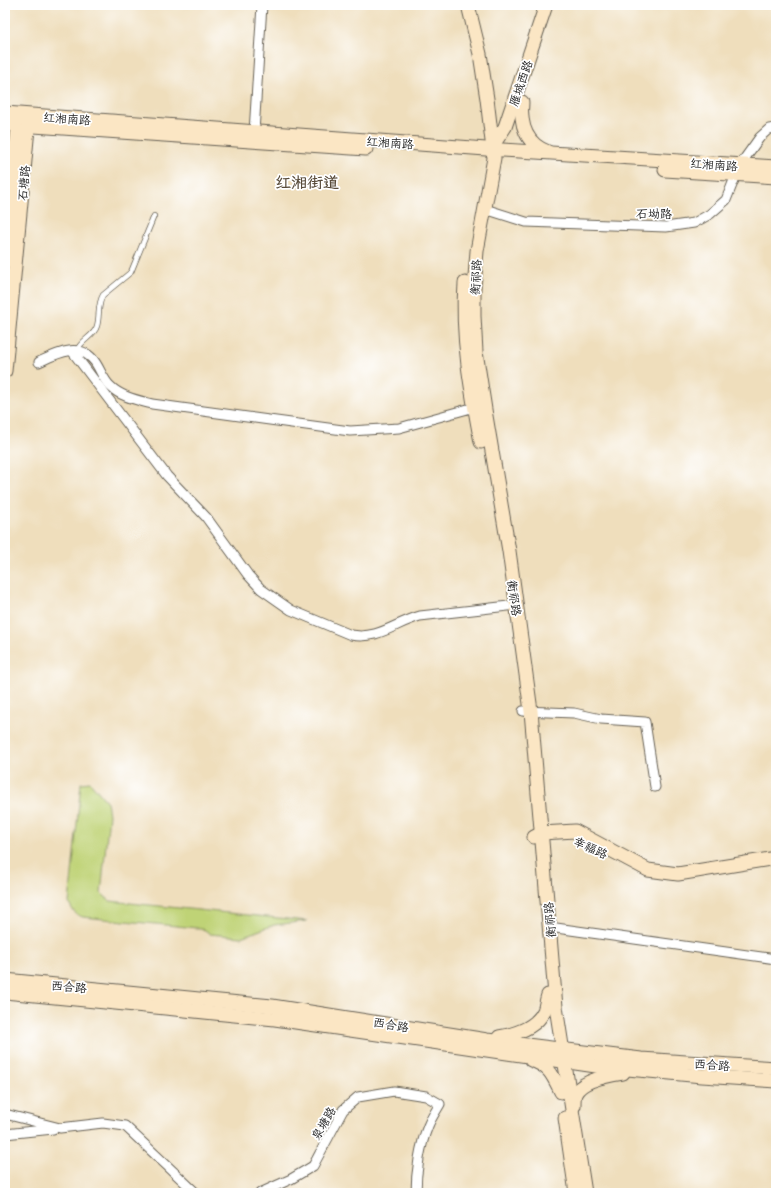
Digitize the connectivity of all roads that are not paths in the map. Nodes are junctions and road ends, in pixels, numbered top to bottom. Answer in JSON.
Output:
{"nodes":[{"id":1,"x":262,"y":5,"type":"edge"},
{"id":2,"x":464,"y":5,"type":"edge"},
{"id":3,"x":468,"y":5,"type":"edge"},
{"id":4,"x":546,"y":5,"type":"edge"},
{"id":5,"x":553,"y":5,"type":"edge"},
{"id":6,"x":522,"y":102,"type":"junction"},
{"id":7,"x":5,"y":113,"type":"edge"},
{"id":8,"x":20,"y":121,"type":"edge"},
{"id":9,"x":776,"y":128,"type":"edge"},
{"id":10,"x":254,"y":132,"type":"junction"},
{"id":11,"x":492,"y":152,"type":"junction"},
{"id":12,"x":551,"y":154,"type":"junction"},
{"id":13,"x":776,"y":168,"type":"edge"},
{"id":14,"x":738,"y":170,"type":"junction"},
{"id":15,"x":776,"y":177,"type":"edge"},
{"id":16,"x":484,"y":209,"type":"junction"},
{"id":17,"x":154,"y":216,"type":"dead end"},
{"id":18,"x":5,"y":262,"type":"edge"},
{"id":19,"x":74,"y":351,"type":"junction"},
{"id":20,"x":39,"y":362,"type":"dead end"},
{"id":21,"x":5,"y":371,"type":"edge"},
{"id":22,"x":475,"y":407,"type":"junction"},
{"id":23,"x":513,"y":605,"type":"junction"},
{"id":24,"x":527,"y":711,"type":"junction"},
{"id":25,"x":655,"y":786,"type":"dead end"},
{"id":26,"x":540,"y":836,"type":"junction"},
{"id":27,"x":776,"y":858,"type":"edge"},
{"id":28,"x":776,"y":863,"type":"edge"},
{"id":29,"x":549,"y":927,"type":"junction"},
{"id":30,"x":776,"y":959,"type":"edge"},
{"id":31,"x":5,"y":980,"type":"edge"},
{"id":32,"x":5,"y":992,"type":"edge"},
{"id":33,"x":548,"y":995,"type":"junction"},
{"id":34,"x":556,"y":1007,"type":"junction"},
{"id":35,"x":487,"y":1040,"type":"junction"},
{"id":36,"x":514,"y":1054,"type":"junction"},
{"id":37,"x":598,"y":1054,"type":"junction"},
{"id":38,"x":560,"y":1055,"type":"junction"},
{"id":39,"x":776,"y":1068,"type":"edge"},
{"id":40,"x":640,"y":1070,"type":"junction"},
{"id":41,"x":776,"y":1081,"type":"edge"},
{"id":42,"x":561,"y":1092,"type":"junction"},
{"id":43,"x":573,"y":1112,"type":"junction"},
{"id":44,"x":5,"y":1114,"type":"edge"},
{"id":45,"x":60,"y":1128,"type":"junction"},
{"id":46,"x":5,"y":1134,"type":"edge"},
{"id":47,"x":196,"y":1193,"type":"edge"},
{"id":48,"x":260,"y":1193,"type":"edge"},
{"id":49,"x":416,"y":1193,"type":"edge"},
{"id":50,"x":576,"y":1193,"type":"edge"},
{"id":51,"x":586,"y":1193,"type":"edge"}],
"edges":[{"from":1,"to":10,"type":"street"},
{"from":2,"to":11,"type":"main road","name":"衡祁路"},
{"from":3,"to":11,"type":"main road","name":"衡祁路"},
{"from":4,"to":11,"type":"main road","name":"雁城西路"},
{"from":5,"to":6,"type":"main road","name":"雁城西路"},
{"from":6,"to":11,"type":"main road","name":"雁城西路"},
{"from":6,"to":12,"type":"main road"},
{"from":7,"to":8,"type":"main road","name":"红湘南路"},
{"from":8,"to":10,"type":"main road","name":"红湘南路"},
{"from":8,"to":11,"type":"main road","name":"红湘南路"},
{"from":8,"to":18,"type":"main road","name":"石塘路"},
{"from":8,"to":21,"type":"main road","name":"石塘路"},
{"from":9,"to":14,"type":"street","name":"石坳路"},
{"from":10,"to":11,"type":"main road","name":"红湘南路"},
{"from":11,"to":12,"type":"main road","name":"红湘南路"},
{"from":11,"to":14,"type":"main road","name":"红湘南路"},
{"from":11,"to":16,"type":"main road","name":"衡祁路"},
{"from":11,"to":22,"type":"main road","name":"衡祁路"},
{"from":12,"to":14,"type":"main road","name":"红湘南路"},
{"from":13,"to":14,"type":"main road","name":"红湘南路"},
{"from":14,"to":15,"type":"main road","name":"红湘南路"},
{"from":14,"to":16,"type":"street","name":"石坳路"},
{"from":16,"to":23,"type":"main road","name":"衡祁路"},
{"from":17,"to":19,"type":"lane"},
{"from":19,"to":20,"type":"street"},
{"from":19,"to":22,"type":"street"},
{"from":19,"to":23,"type":"street"},
{"from":22,"to":23,"type":"main road","name":"衡祁路"},
{"from":23,"to":24,"type":"main road","name":"衡祁路"},
{"from":24,"to":25,"type":"street"},
{"from":24,"to":26,"type":"main road","name":"衡祁路"},
{"from":26,"to":27,"type":"main road","name":"幸福路"},
{"from":26,"to":28,"type":"main road","name":"幸福路"},
{"from":26,"to":29,"type":"main road","name":"衡祁路"},
{"from":26,"to":33,"type":"main road","name":"衡祁路"},
{"from":29,"to":30,"type":"street"},
{"from":29,"to":34,"type":"main road","name":"衡祁路"},
{"from":31,"to":35,"type":"main road","name":"西合路"},
{"from":32,"to":36,"type":"main road","name":"西合路"},
{"from":33,"to":35,"type":"main road"},
{"from":33,"to":38,"type":"main road","name":"衡祁路"},
{"from":34,"to":37,"type":"main road"},
{"from":34,"to":38,"type":"main road","name":"衡祁路"},
{"from":35,"to":38,"type":"main road","name":"西合路"},
{"from":36,"to":38,"type":"main road","name":"西合路"},
{"from":36,"to":42,"type":"main road"},
{"from":37,"to":38,"type":"main road","name":"西合路"},
{"from":37,"to":39,"type":"main road","name":"西合路"},
{"from":38,"to":40,"type":"main road","name":"西合路"},
{"from":38,"to":42,"type":"main road","name":"衡祁路"},
{"from":38,"to":43,"type":"main road","name":"衡祁路"},
{"from":40,"to":41,"type":"main road","name":"西合路"},
{"from":40,"to":43,"type":"main road"},
{"from":42,"to":50,"type":"main road","name":"衡祁路"},
{"from":43,"to":51,"type":"main road","name":"衡祁路"},
{"from":44,"to":45,"type":"street"},
{"from":45,"to":46,"type":"street"},
{"from":45,"to":47,"type":"street"},
{"from":48,"to":49,"type":"street","name":"泉塘路"}]}
